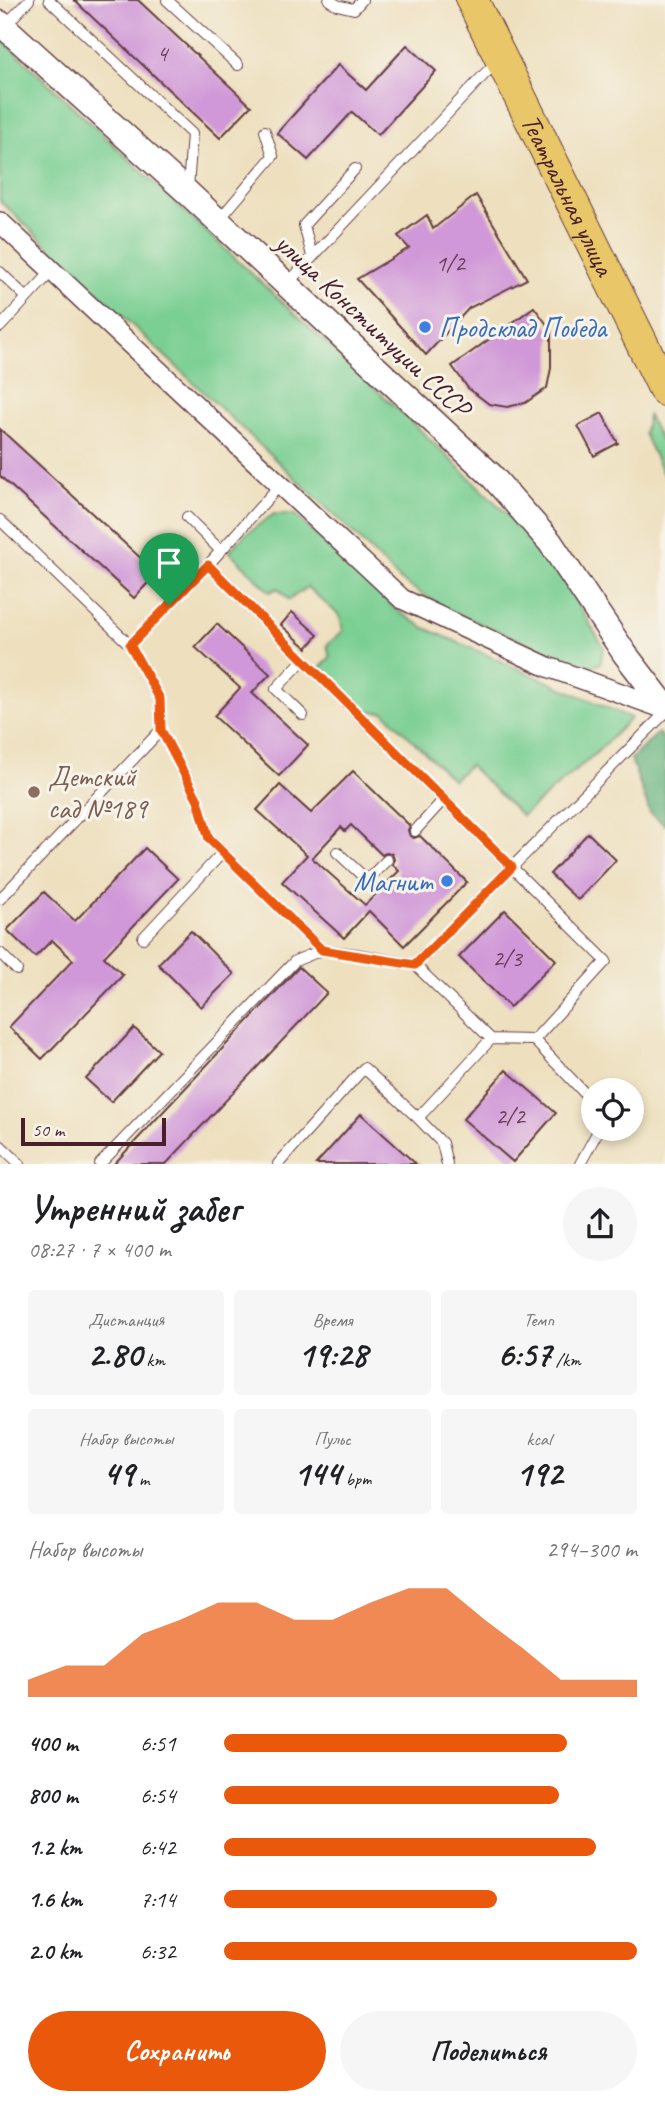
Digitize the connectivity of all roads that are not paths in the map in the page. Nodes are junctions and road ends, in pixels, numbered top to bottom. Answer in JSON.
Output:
{"nodes":[{"id":1,"x":29,"y":0,"type":"edge"},
{"id":2,"x":49,"y":0,"type":"edge"},
{"id":3,"x":167,"y":0,"type":"edge"},
{"id":4,"x":329,"y":0,"type":"edge"},
{"id":5,"x":362,"y":0,"type":"edge"},
{"id":6,"x":472,"y":0,"type":"edge"},
{"id":7,"x":2,"y":25,"type":"edge"},
{"id":8,"x":500,"y":58,"type":"junction"},
{"id":9,"x":238,"y":65,"type":"dead end"},
{"id":10,"x":265,"y":131,"type":"dead end"},
{"id":11,"x":355,"y":169,"type":"dead end"},
{"id":12,"x":187,"y":191,"type":"junction"},
{"id":13,"x":219,"y":221,"type":"junction"},
{"id":14,"x":0,"y":222,"type":"edge"},
{"id":15,"x":313,"y":256,"type":"junction"},
{"id":16,"x":52,"y":271,"type":"junction"},
{"id":17,"x":0,"y":272,"type":"edge"},
{"id":18,"x":286,"y":285,"type":"junction"},
{"id":19,"x":27,"y":298,"type":"junction"},
{"id":20,"x":0,"y":327,"type":"edge"},
{"id":21,"x":665,"y":390,"type":"edge"},
{"id":22,"x":280,"y":485,"type":"junction"},
{"id":23,"x":187,"y":517,"type":"dead end"},
{"id":24,"x":0,"y":520,"type":"edge"},
{"id":25,"x":221,"y":551,"type":"junction"},
{"id":26,"x":208,"y":565,"type":"junction"},
{"id":27,"x":130,"y":645,"type":"junction"},
{"id":28,"x":303,"y":660,"type":"junction"},
{"id":29,"x":665,"y":709,"type":"edge"},
{"id":30,"x":303,"y":715,"type":"dead end"},
{"id":31,"x":161,"y":730,"type":"junction"},
{"id":32,"x":444,"y":799,"type":"junction"},
{"id":33,"x":415,"y":831,"type":"dead end"},
{"id":34,"x":223,"y":852,"type":"junction"},
{"id":35,"x":337,"y":852,"type":"dead end"},
{"id":36,"x":387,"y":860,"type":"dead end"},
{"id":37,"x":512,"y":867,"type":"junction"},
{"id":38,"x":0,"y":899,"type":"edge"},
{"id":39,"x":143,"y":938,"type":"dead end"},
{"id":40,"x":322,"y":950,"type":"junction"},
{"id":41,"x":0,"y":953,"type":"edge"},
{"id":42,"x":415,"y":965,"type":"junction"},
{"id":43,"x":17,"y":970,"type":"dead end"},
{"id":44,"x":491,"y":1039,"type":"junction"},
{"id":45,"x":534,"y":1040,"type":"junction"},
{"id":46,"x":581,"y":1089,"type":"edge"},
{"id":47,"x":418,"y":1118,"type":"junction"},
{"id":48,"x":592,"y":1141,"type":"edge"},
{"id":49,"x":0,"y":1145,"type":"edge"},
{"id":50,"x":20,"y":1164,"type":"edge"},
{"id":51,"x":100,"y":1164,"type":"edge"},
{"id":52,"x":278,"y":1164,"type":"edge"},
{"id":53,"x":447,"y":1164,"type":"edge"},
{"id":54,"x":580,"y":1164,"type":"edge"}],
"edges":[{"from":1,"to":7,"type":"lane"},
{"from":2,"to":12,"type":"lane"},
{"from":3,"to":9,"type":"lane"},
{"from":4,"to":5,"type":"lane"},
{"from":6,"to":8,"type":"main road","name":"Театральная улица"},
{"from":7,"to":12,"type":"street","name":"улица Конституции СССР"},
{"from":8,"to":15,"type":"lane"},
{"from":8,"to":21,"type":"main road","name":"Театральная улица"},
{"from":10,"to":13,"type":"lane"},
{"from":11,"to":15,"type":"lane"},
{"from":12,"to":13,"type":"street","name":"улица Конституции СССР"},
{"from":13,"to":18,"type":"street","name":"улица Конституции СССР"},
{"from":14,"to":16,"type":"street"},
{"from":15,"to":18,"type":"lane"},
{"from":16,"to":19,"type":"lane"},
{"from":16,"to":22,"type":"street"},
{"from":17,"to":19,"type":"lane"},
{"from":18,"to":29,"type":"street","name":"улица Конституции СССР"},
{"from":19,"to":20,"type":"lane"},
{"from":22,"to":25,"type":"lane"},
{"from":22,"to":29,"type":"street"},
{"from":23,"to":25,"type":"lane"},
{"from":24,"to":27,"type":"lane"},
{"from":25,"to":26,"type":"lane"},
{"from":26,"to":27,"type":"lane"},
{"from":26,"to":28,"type":"lane"},
{"from":27,"to":31,"type":"lane"},
{"from":28,"to":30,"type":"lane"},
{"from":28,"to":32,"type":"lane"},
{"from":29,"to":37,"type":"lane"},
{"from":31,"to":34,"type":"lane"},
{"from":31,"to":38,"type":"lane"},
{"from":32,"to":33,"type":"lane"},
{"from":32,"to":37,"type":"lane"},
{"from":34,"to":39,"type":"lane"},
{"from":34,"to":40,"type":"lane"},
{"from":35,"to":36,"type":"lane"},
{"from":37,"to":42,"type":"lane"},
{"from":37,"to":45,"type":"lane"},
{"from":40,"to":42,"type":"lane"},
{"from":40,"to":51,"type":"lane"},
{"from":41,"to":43,"type":"lane"},
{"from":42,"to":44,"type":"lane"},
{"from":44,"to":45,"type":"lane"},
{"from":44,"to":47,"type":"lane"},
{"from":45,"to":46,"type":"lane"},
{"from":47,"to":52,"type":"lane"},
{"from":47,"to":53,"type":"lane"},
{"from":48,"to":54,"type":"lane"},
{"from":49,"to":50,"type":"lane"}]}
